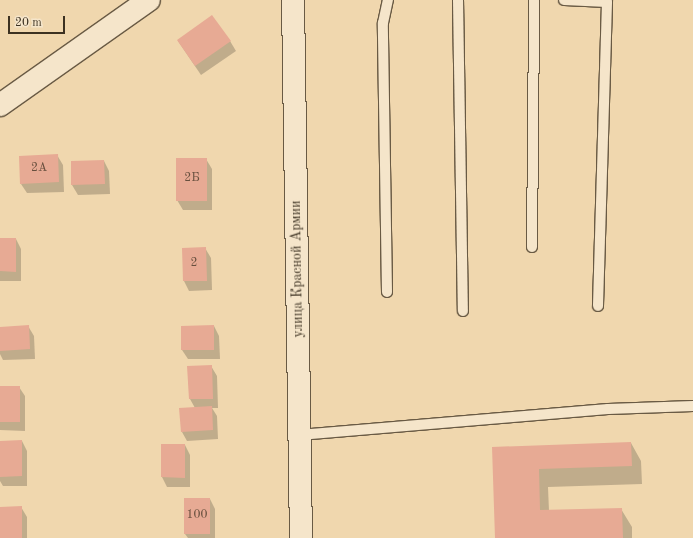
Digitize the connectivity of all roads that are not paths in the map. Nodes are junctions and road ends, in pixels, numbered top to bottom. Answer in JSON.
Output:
{"nodes":[{"id":1,"x":149,"y":0,"type":"edge"},
{"id":2,"x":293,"y":0,"type":"edge"},
{"id":3,"x":388,"y":0,"type":"edge"},
{"id":4,"x":458,"y":0,"type":"edge"},
{"id":5,"x":534,"y":0,"type":"edge"},
{"id":6,"x":564,"y":0,"type":"edge"},
{"id":7,"x":0,"y":105,"type":"edge"},
{"id":8,"x":532,"y":247,"type":"dead end"},
{"id":9,"x":387,"y":292,"type":"dead end"},
{"id":10,"x":598,"y":306,"type":"dead end"},
{"id":11,"x":463,"y":311,"type":"dead end"},
{"id":12,"x":693,"y":406,"type":"edge"},
{"id":13,"x":299,"y":435,"type":"junction"},
{"id":14,"x":301,"y":538,"type":"edge"}],
"edges":[{"from":1,"to":7,"type":"street"},
{"from":2,"to":13,"type":"street","name":"улица Красной Армии"},
{"from":3,"to":9,"type":"lane"},
{"from":4,"to":11,"type":"lane"},
{"from":5,"to":8,"type":"lane"},
{"from":6,"to":10,"type":"lane"},
{"from":12,"to":13,"type":"lane"},
{"from":13,"to":14,"type":"street","name":"улица Красной Армии"}]}
